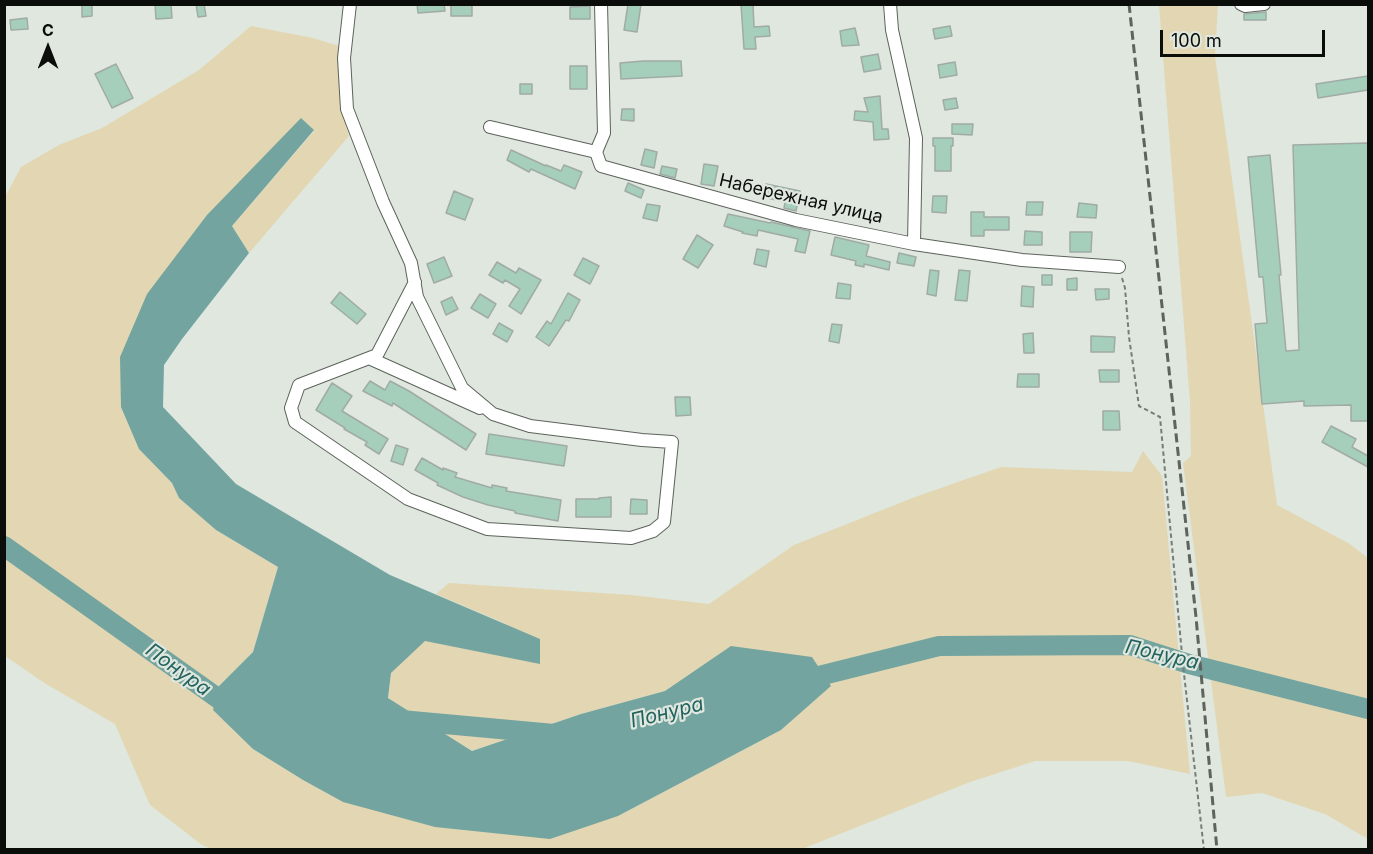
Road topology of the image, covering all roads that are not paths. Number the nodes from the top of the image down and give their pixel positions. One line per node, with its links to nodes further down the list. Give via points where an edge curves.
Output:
1 (350, 4): 10 (street, via 344,58 347,109 411,263)
2 (601, 4): 7 (street, via 604,133)
3 (890, 4): 8 (street, via 916,138)
4 (1241, 4): 5 (street)
5 (1264, 4)
6 (490, 127): 7 (street, Набережная улица)
7 (596, 152): 8 (street, Набережная улица, via 601,166 796,220)
8 (914, 244): 9 (street, Набережная улица, via 1022,260)
9 (1119, 267)
10 (414, 282): 11 (street, via 376,355); 12 (street, via 417,297 462,388)
11 (369, 358): 12 (street); 12 (street, via 299,385 291,408 295,422 408,499 487,529 631,538 653,531 664,522 672,442 530,426)
12 (493, 414)

